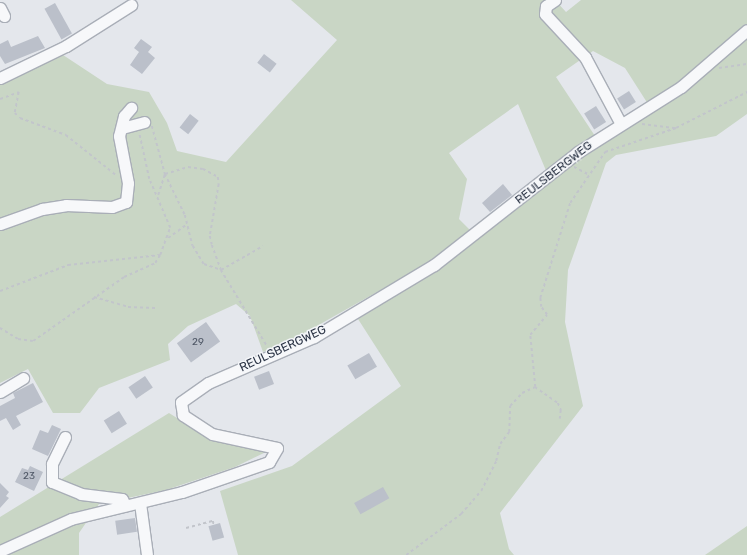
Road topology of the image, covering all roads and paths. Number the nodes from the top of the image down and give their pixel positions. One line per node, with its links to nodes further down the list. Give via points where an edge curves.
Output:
1 (555, 0): 11 (street, via 546,6 545,14 584,56)
2 (131, 5): 6 (street, via 66,46)
3 (747, 30): 5 (street, REULSBERGWEG)
4 (747, 64): 5 (path)
5 (706, 68): 11 (street, REULSBERGWEG)
6 (0, 78)
7 (747, 92): 13 (path)
8 (0, 99): 17 (path, via 19,92 15,113 20,118 66,135)
9 (131, 108): 12 (street, via 124,116)
10 (140, 122): 12 (street); 15 (path, via 155,129); 18 (path, via 149,179)
11 (625, 122): 13 (path); 14 (street, REULSBERGWEG)
12 (122, 128): 17 (street, via 120,147)
13 (676, 128): 16 (path, via 605,152)
14 (565, 163): 16 (path); 29 (street, REULSBERGWEG, via 434,265 314,337)
15 (165, 174): 18 (path); 20 (path); 24 (path, via 188,167 203,169 218,177 210,236)
16 (588, 174): 31 (path, via 570,203 540,298 541,307 547,315 530,335)
17 (128, 183): 19 (street, via 128,197 118,207 66,205 26,213)
18 (158, 197): 21 (path, via 170,228)
19 (0, 224)
20 (187, 224): 21 (path); 24 (path, via 198,258 211,268)
21 (168, 238): 23 (path)
22 (263, 246): 24 (path)
23 (160, 255): 25 (path, via 68,265); 26 (path, via 156,263 124,277)
24 (221, 270): 29 (path)
25 (0, 291)
26 (94, 297): 27 (path, via 128,307); 28 (path, via 33,341 18,339)
27 (155, 308)
28 (0, 328)
29 (272, 355): 35 (street, REULSBERGWEG, via 196,390 184,398 180,407 183,415 196,426 222,437 277,448 269,462)
30 (23, 378): 32 (street)
31 (535, 387): 33 (path, via 558,403 561,410); 41 (path, via 522,393 510,406 509,432 500,444 496,461 481,491 461,514)
32 (0, 392)
33 (560, 419)
34 (65, 437): 36 (street, via 52,464 52,482 81,494 122,499)
35 (140, 503): 36 (street, REULSBERGWEG); 40 (street)
36 (125, 505): 39 (street, REULSBERGWEG, via 71,519)
37 (214, 525): 38 (path, via 213,521)
38 (186, 528)
39 (0, 551)
40 (147, 555)
41 (406, 555)

